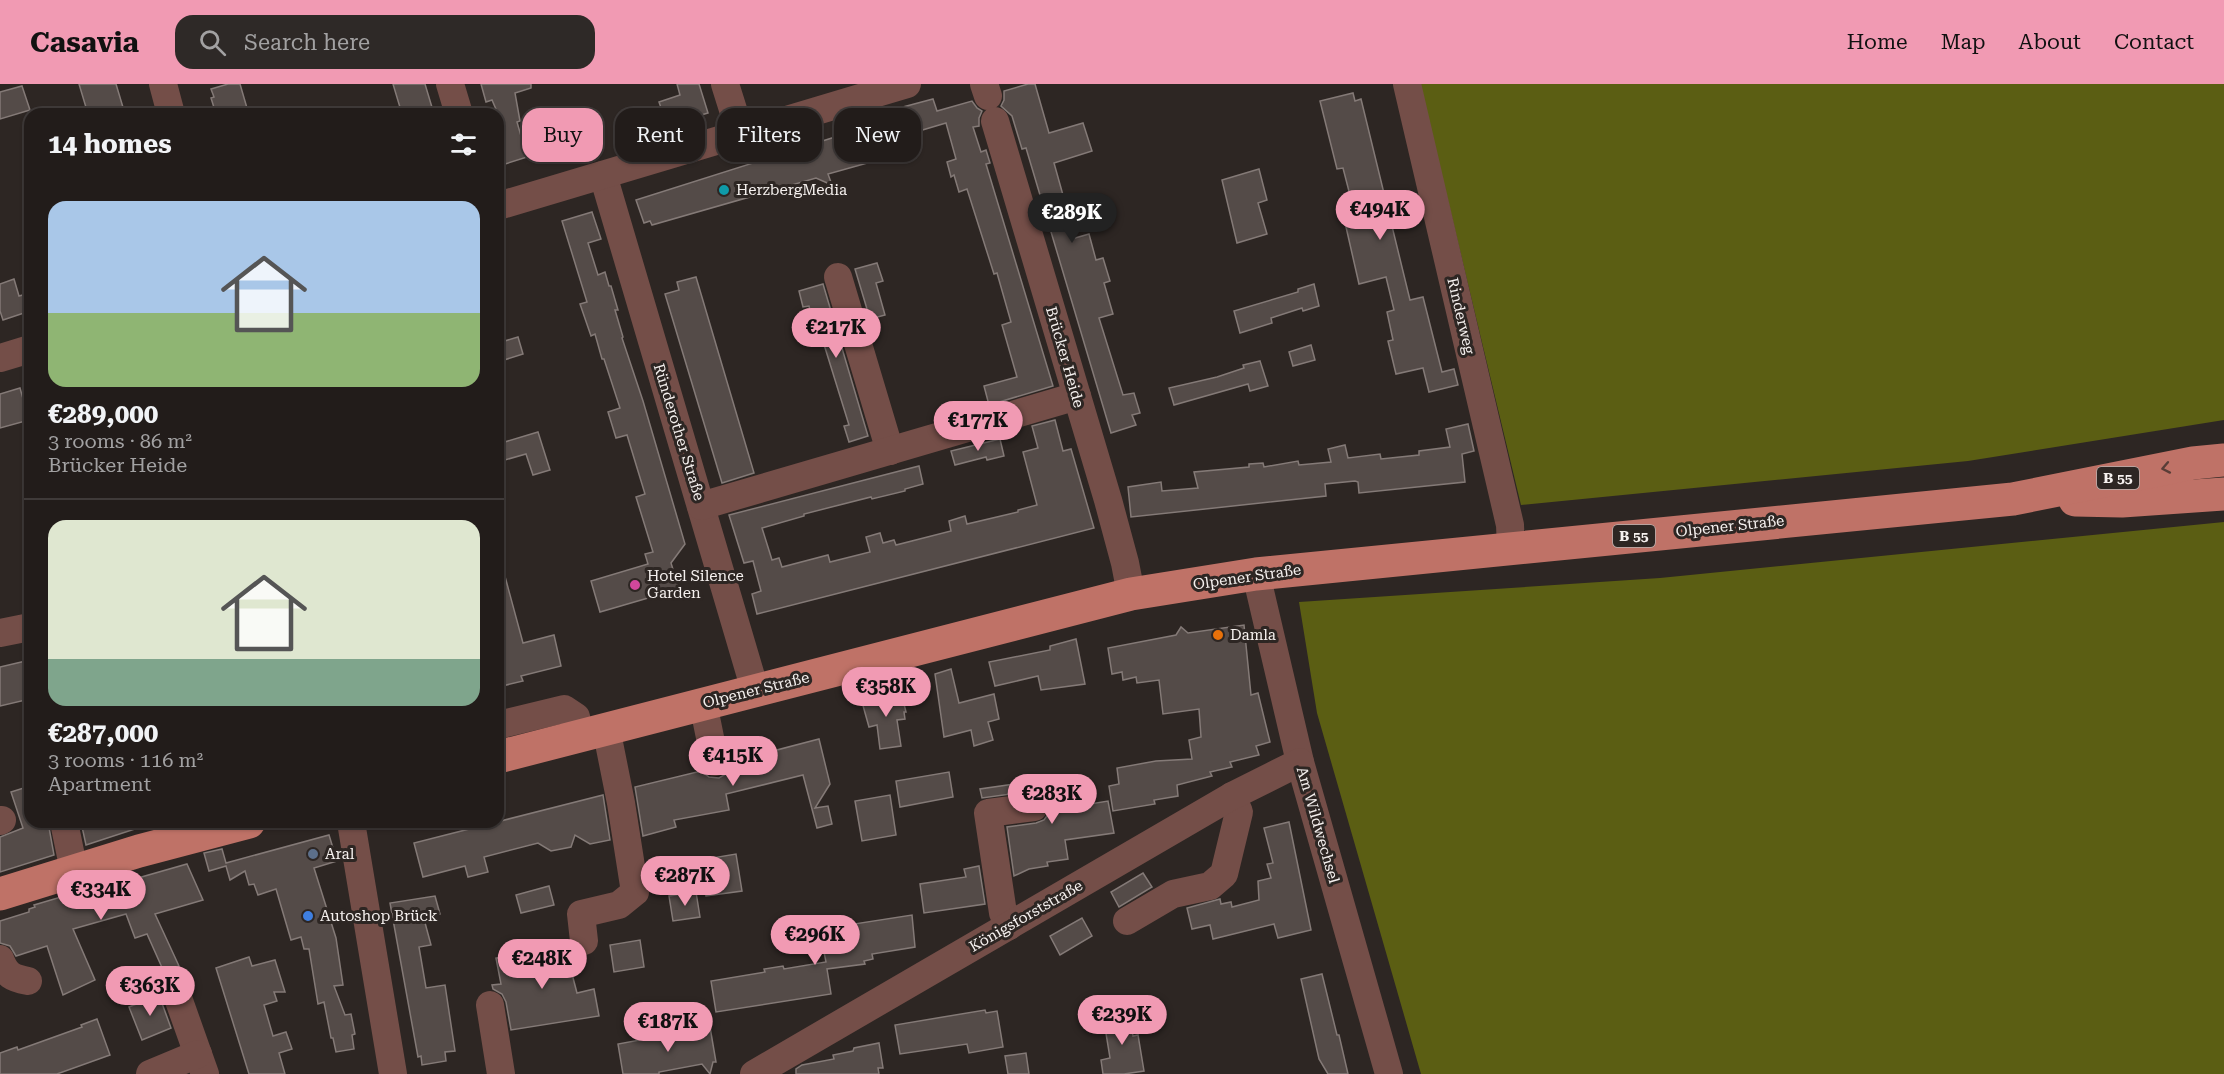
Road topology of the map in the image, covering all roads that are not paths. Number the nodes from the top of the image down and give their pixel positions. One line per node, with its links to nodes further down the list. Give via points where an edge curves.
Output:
1 (163, 84): 7 (street)
2 (450, 84): 8 (street)
3 (725, 84): 9 (street)
4 (907, 84): 10 (street)
5 (1407, 84): 23 (street, Rinderweg, via 1510,525)
6 (989, 100): 17 (street, Brücker Heide)
7 (169, 108)
8 (457, 108)
9 (733, 108)
10 (822, 110)
11 (717, 142): 12 (street)
12 (603, 175): 13 (street); 22 (street, Ründerother Straße)
13 (504, 204)
14 (838, 277): 18 (street)
15 (24, 351): 16 (street)
16 (0, 358)
17 (1077, 396): 18 (street); 25 (street, Brücker Heide)
18 (890, 451): 22 (street)
19 (2224, 460): 21 (main road, Olpener Straße / B 55, one-way to 21)
20 (2224, 494): 21 (main road, Olpener Straße / B 55, via 2122,501)
21 (2013, 499): 23 (main road, Olpener Straße / B 55)
22 (701, 506): 28 (street, Ründerother Straße)
23 (1511, 548): 24 (main road, Olpener Straße / B 55)
24 (1256, 574): 25 (main road, Olpener Straße / B 55); 34 (street, Am Wildwechsel)
25 (1131, 594): 28 (main road, Olpener Straße / B 55)
26 (24, 628): 27 (street)
27 (0, 633)
28 (755, 690): 29 (main road, Olpener Straße / B 55)
29 (703, 703): 31 (main road, Olpener Straße / B 55); 33 (street)
30 (504, 724): 31 (street, via 564,709)
31 (593, 732): 32 (main road, Olpener Straße / B 55); 44 (street, via 621,803 635,892 619,905 581,914)
32 (504, 755)
33 (716, 762)
34 (1300, 762): 35 (street, Königsforststraße); 54 (street, Am Wildwechsel)
35 (1232, 796): 42 (street, via 1239,812 1224,874 1210,886 1173,894); 43 (street, Königsforststraße)
36 (1034, 807): 43 (street, via 988,813 1003,914)
37 (65, 828): 40 (street)
38 (226, 828): 40 (main road)
39 (352, 828): 51 (street)
40 (74, 871): 41 (main road)
41 (0, 894)
42 (1126, 921)
43 (1009, 926): 53 (street, Königsforststraße)
44 (584, 941)
45 (0, 959): 46 (street, via 4,972)
46 (28, 981)
47 (177, 995): 49 (street)
48 (490, 1005): 52 (street)
49 (201, 1064): 50 (street)
50 (150, 1074)
51 (393, 1074)
52 (501, 1074)
53 (754, 1074)
54 (1389, 1074)

